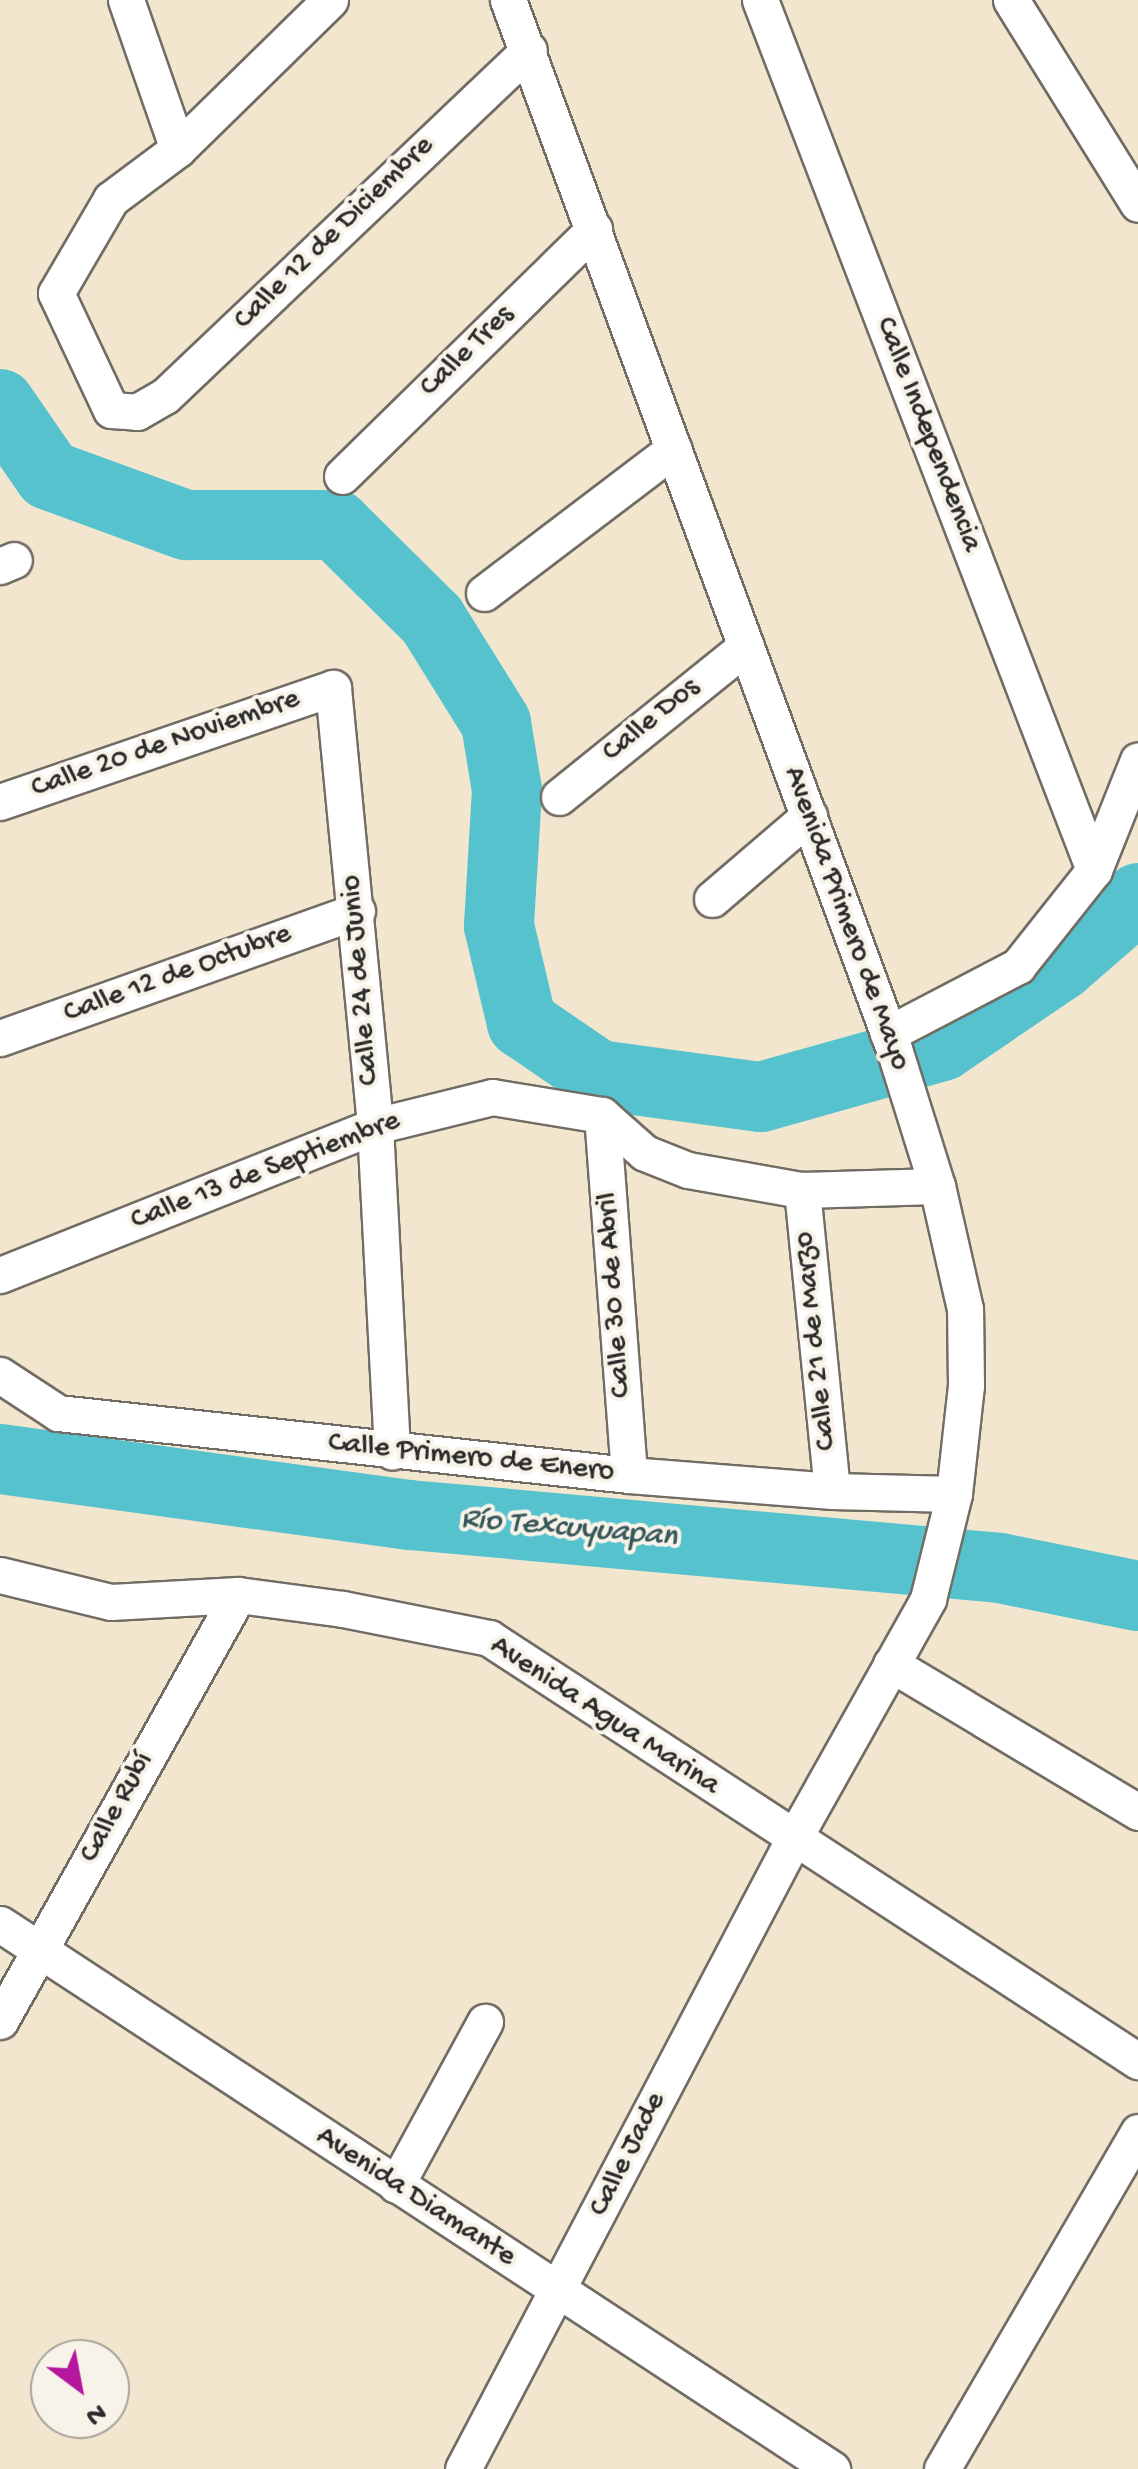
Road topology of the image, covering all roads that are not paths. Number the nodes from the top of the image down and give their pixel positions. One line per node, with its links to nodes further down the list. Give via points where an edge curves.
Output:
1 (126, 0): 7 (street)
2 (330, 0): 7 (street)
3 (508, 0): 6 (street, Avenida Primero de Mayo)
4 (760, 0): 19 (street, Calle Independencia)
5 (1011, 0): 8 (street)
6 (528, 50): 7 (street, Calle 12 de Diciembre, via 165,396 136,412 111,410 56,293 111,199); 9 (street, Avenida Primero de Mayo)
7 (178, 149)
8 (1138, 204)
9 (594, 229): 10 (street, Avenida Primero de Mayo); 11 (street, Calle Tres)
10 (674, 449): 12 (street); 13 (street, Avenida Primero de Mayo)
11 (342, 476)
12 (484, 593)
13 (746, 646): 16 (street, Calle Dos); 18 (street, Avenida Primero de Mayo)
14 (333, 688): 17 (street, Calle 20 de Noviembre); 21 (street, Calle 24 de Junio)
15 (1138, 760): 19 (street)
16 (558, 796)
17 (0, 802)
18 (809, 816): 20 (street); 23 (street, Avenida Primero de Mayo)
19 (1094, 870): 23 (street, via 1018,966)
20 (712, 898)
21 (357, 912): 22 (street, Calle 12 de Octubre); 25 (street, Calle 24 de Junio)
22 (0, 1038)
23 (891, 1042): 26 (street, Avenida Primero de Mayo)
24 (602, 1115): 25 (street, Calle 13 de Septiembre, via 492,1097); 27 (street, via 645,1154 688,1170); 31 (street, Calle 30 de Abril)
25 (375, 1126): 28 (street, Calle 13 de Septiembre); 30 (street, Calle 24 de Junio)
26 (937, 1186): 27 (street); 33 (street, Avenida Primero de Mayo, via 964,1309 966,1386)
27 (802, 1190): 32 (street, Calle 21 de Marzo)
28 (0, 1274)
29 (0, 1375): 30 (street, Calle Primero de Enero, via 58,1413)
30 (392, 1452): 31 (street, Calle Primero de Enero)
31 (630, 1475): 32 (street, Calle Primero de Enero)
32 (832, 1491): 33 (street, Calle Primero de Enero)
33 (951, 1510): 36 (street, Avenida Primero de Mayo, via 928,1599)
34 (0, 1576): 35 (street, Avenida Agua Marina, via 110,1602)
35 (238, 1595): 38 (street, Avenida Agua Marina, via 489,1638); 40 (street, Calle Rubí)
36 (892, 1664): 37 (street); 38 (street, Avenida Primero de Mayo)
37 (1138, 1812)
38 (793, 1840): 43 (street, Avenida Agua Marina); 46 (street, Calle Jade)
39 (0, 1924): 40 (street, Avenida Diamante)
40 (39, 1949): 41 (street, Calle Rubí); 45 (street, Avenida Diamante)
41 (0, 2021)
42 (485, 2022): 45 (street)
43 (1138, 2061)
44 (1138, 2132): 49 (street)
45 (396, 2185): 46 (street, Avenida Diamante)
46 (558, 2292): 47 (street, Calle Jade); 48 (street, Avenida Diamante)
47 (463, 2469)
48 (832, 2469)
49 (942, 2469)

